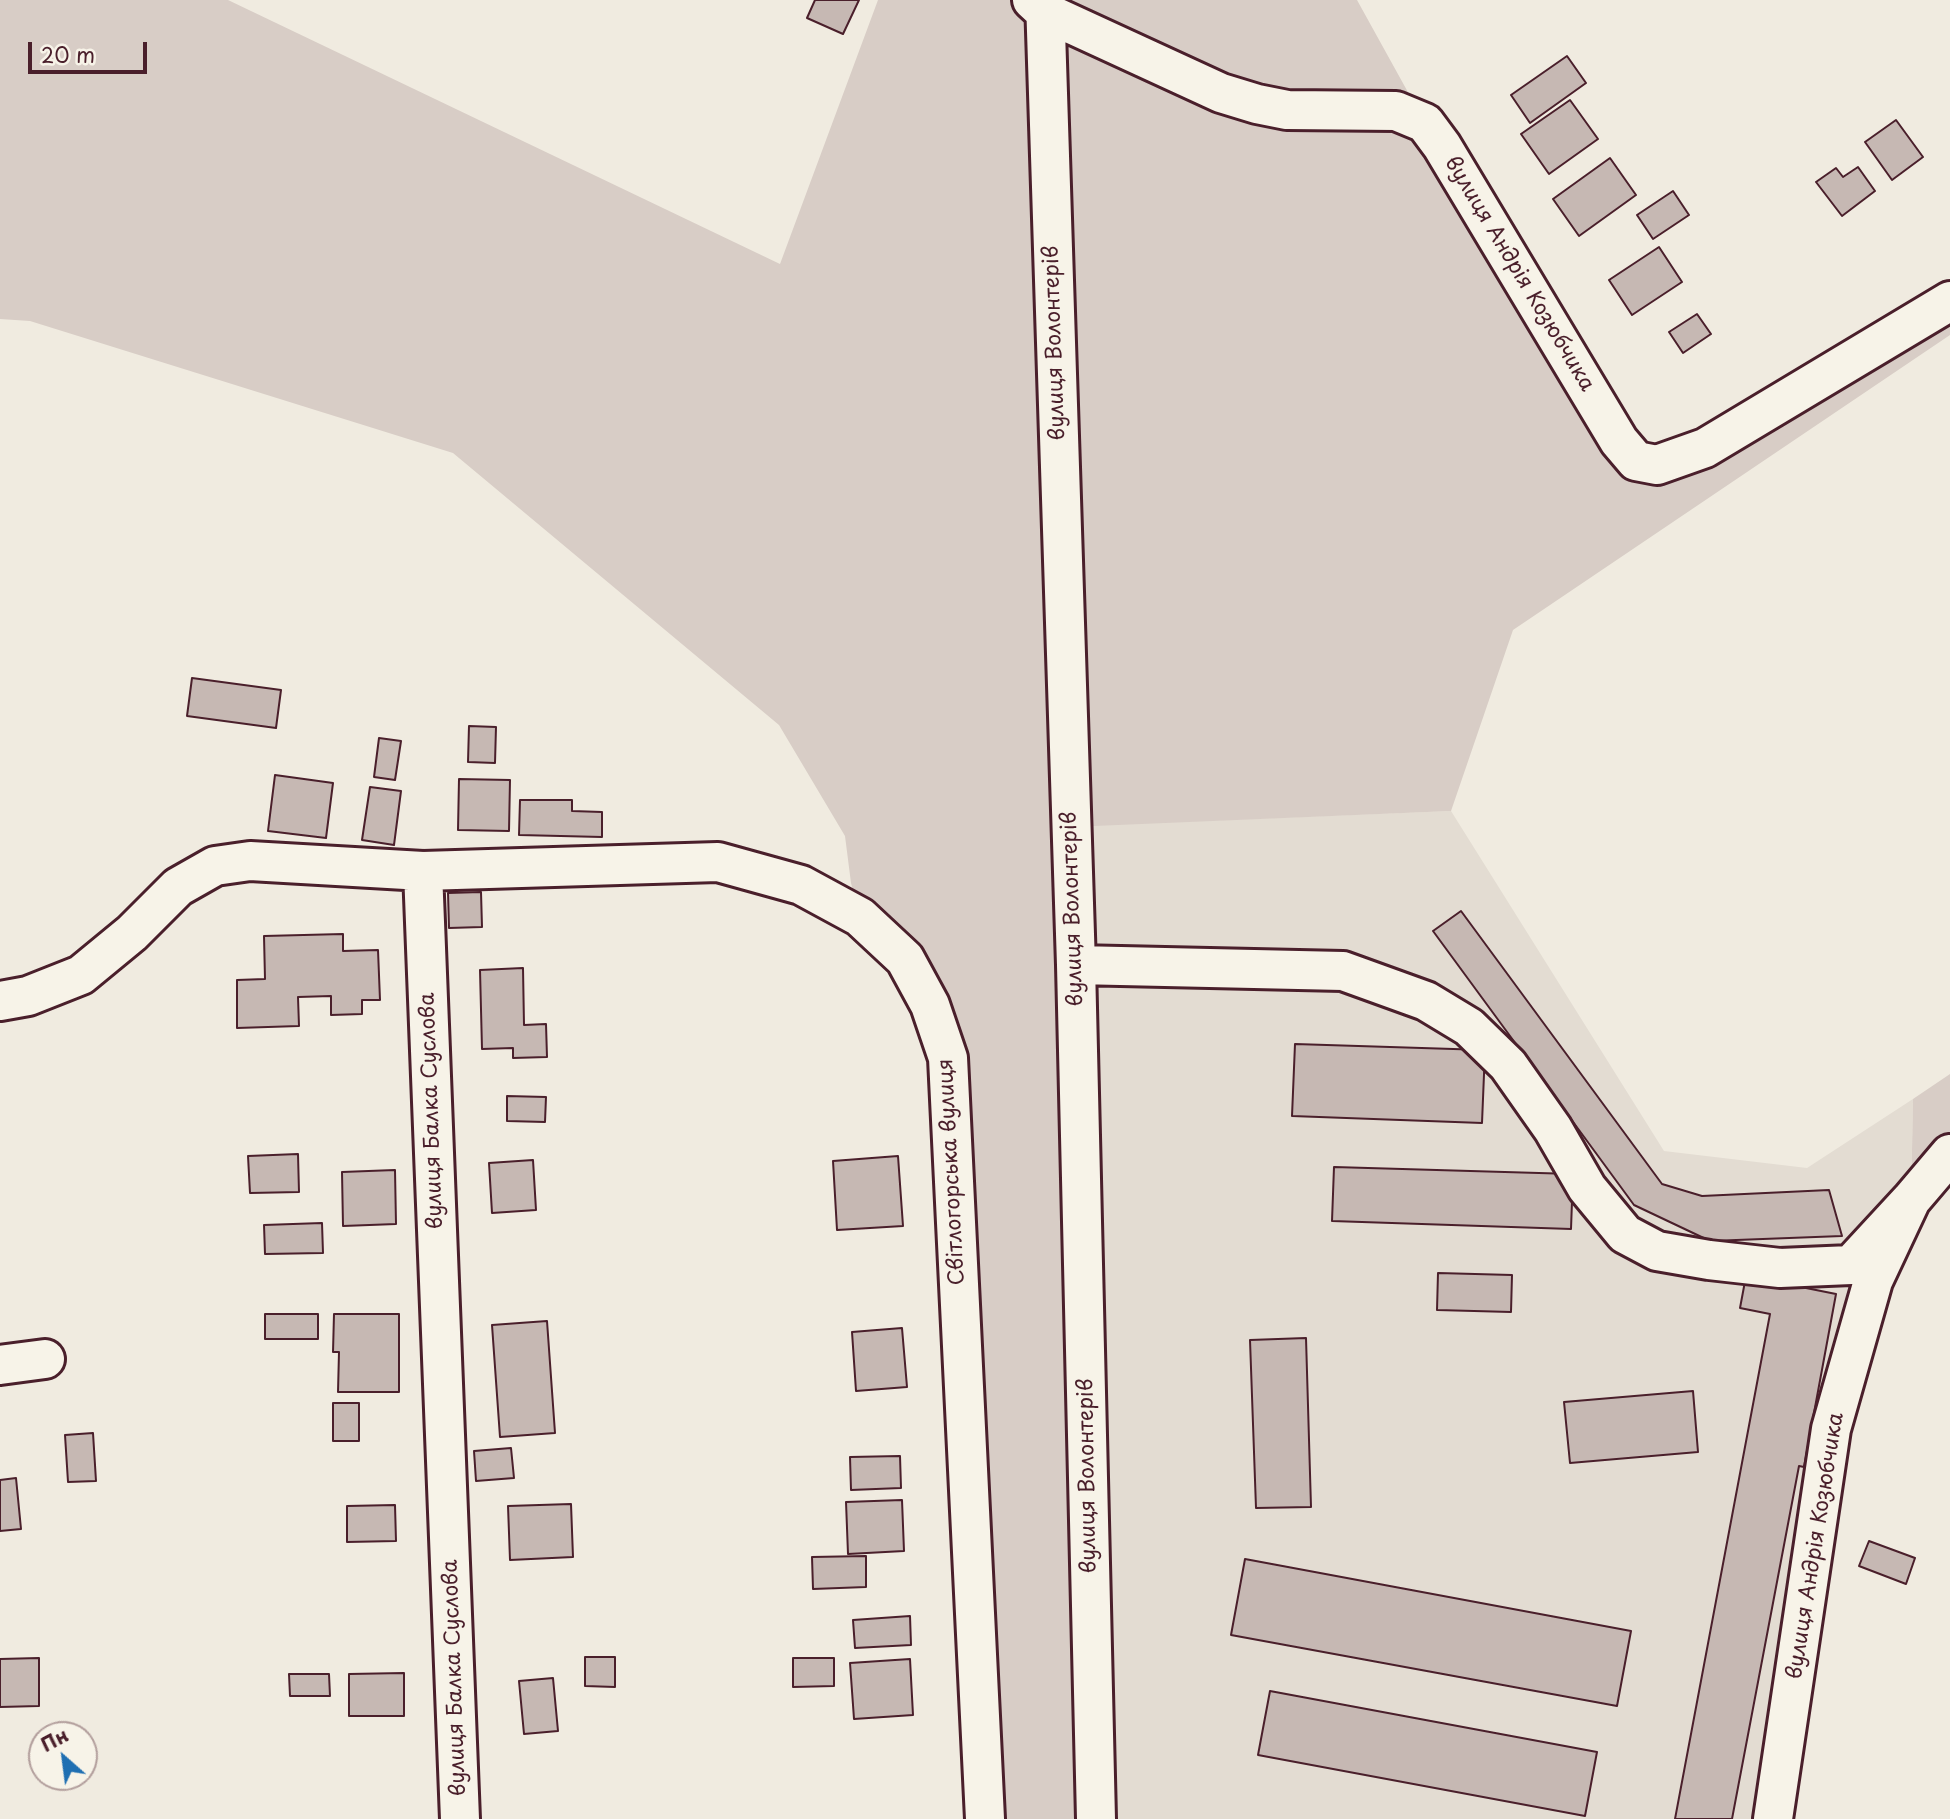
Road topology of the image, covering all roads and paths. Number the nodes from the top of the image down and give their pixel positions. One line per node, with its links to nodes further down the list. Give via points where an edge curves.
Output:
1 (1040, 4): 2 (street, вулиця Андрія Козюбчика, via 1222,93 1257,104 1287,110 1396,111 1425,123 1619,441 1636,461 1657,465 1705,448); 4 (street, вулиця Волонтерів)
2 (1950, 301)
3 (422, 871): 5 (street, via 250,861 215,866 178,887 81,975 28,996); 10 (street, вулиця Балка Суслова); 11 (street, Світлогорська вулиця, via 718,862 800,885 860,917 905,959 930,1005 948,1058)
4 (1076, 965): 7 (street, вулиця Андрія Козюбчика, via 1343,971 1426,1001 1469,1027 1508,1065 1587,1188 1625,1234 1657,1251 1780,1268 1851,1265); 12 (street, вулиця Волонтерів)
5 (0, 1000)
6 (1950, 1154): 7 (street, вулиця Андрія Козюбчика)
7 (1911, 1200): 13 (street, вулиця Андрія Козюбчика, via 1873,1281 1830,1429)
8 (45, 1359): 9 (street)
9 (0, 1365)
10 (460, 1819)
11 (985, 1819)
12 (1096, 1819)
13 (1773, 1819)

